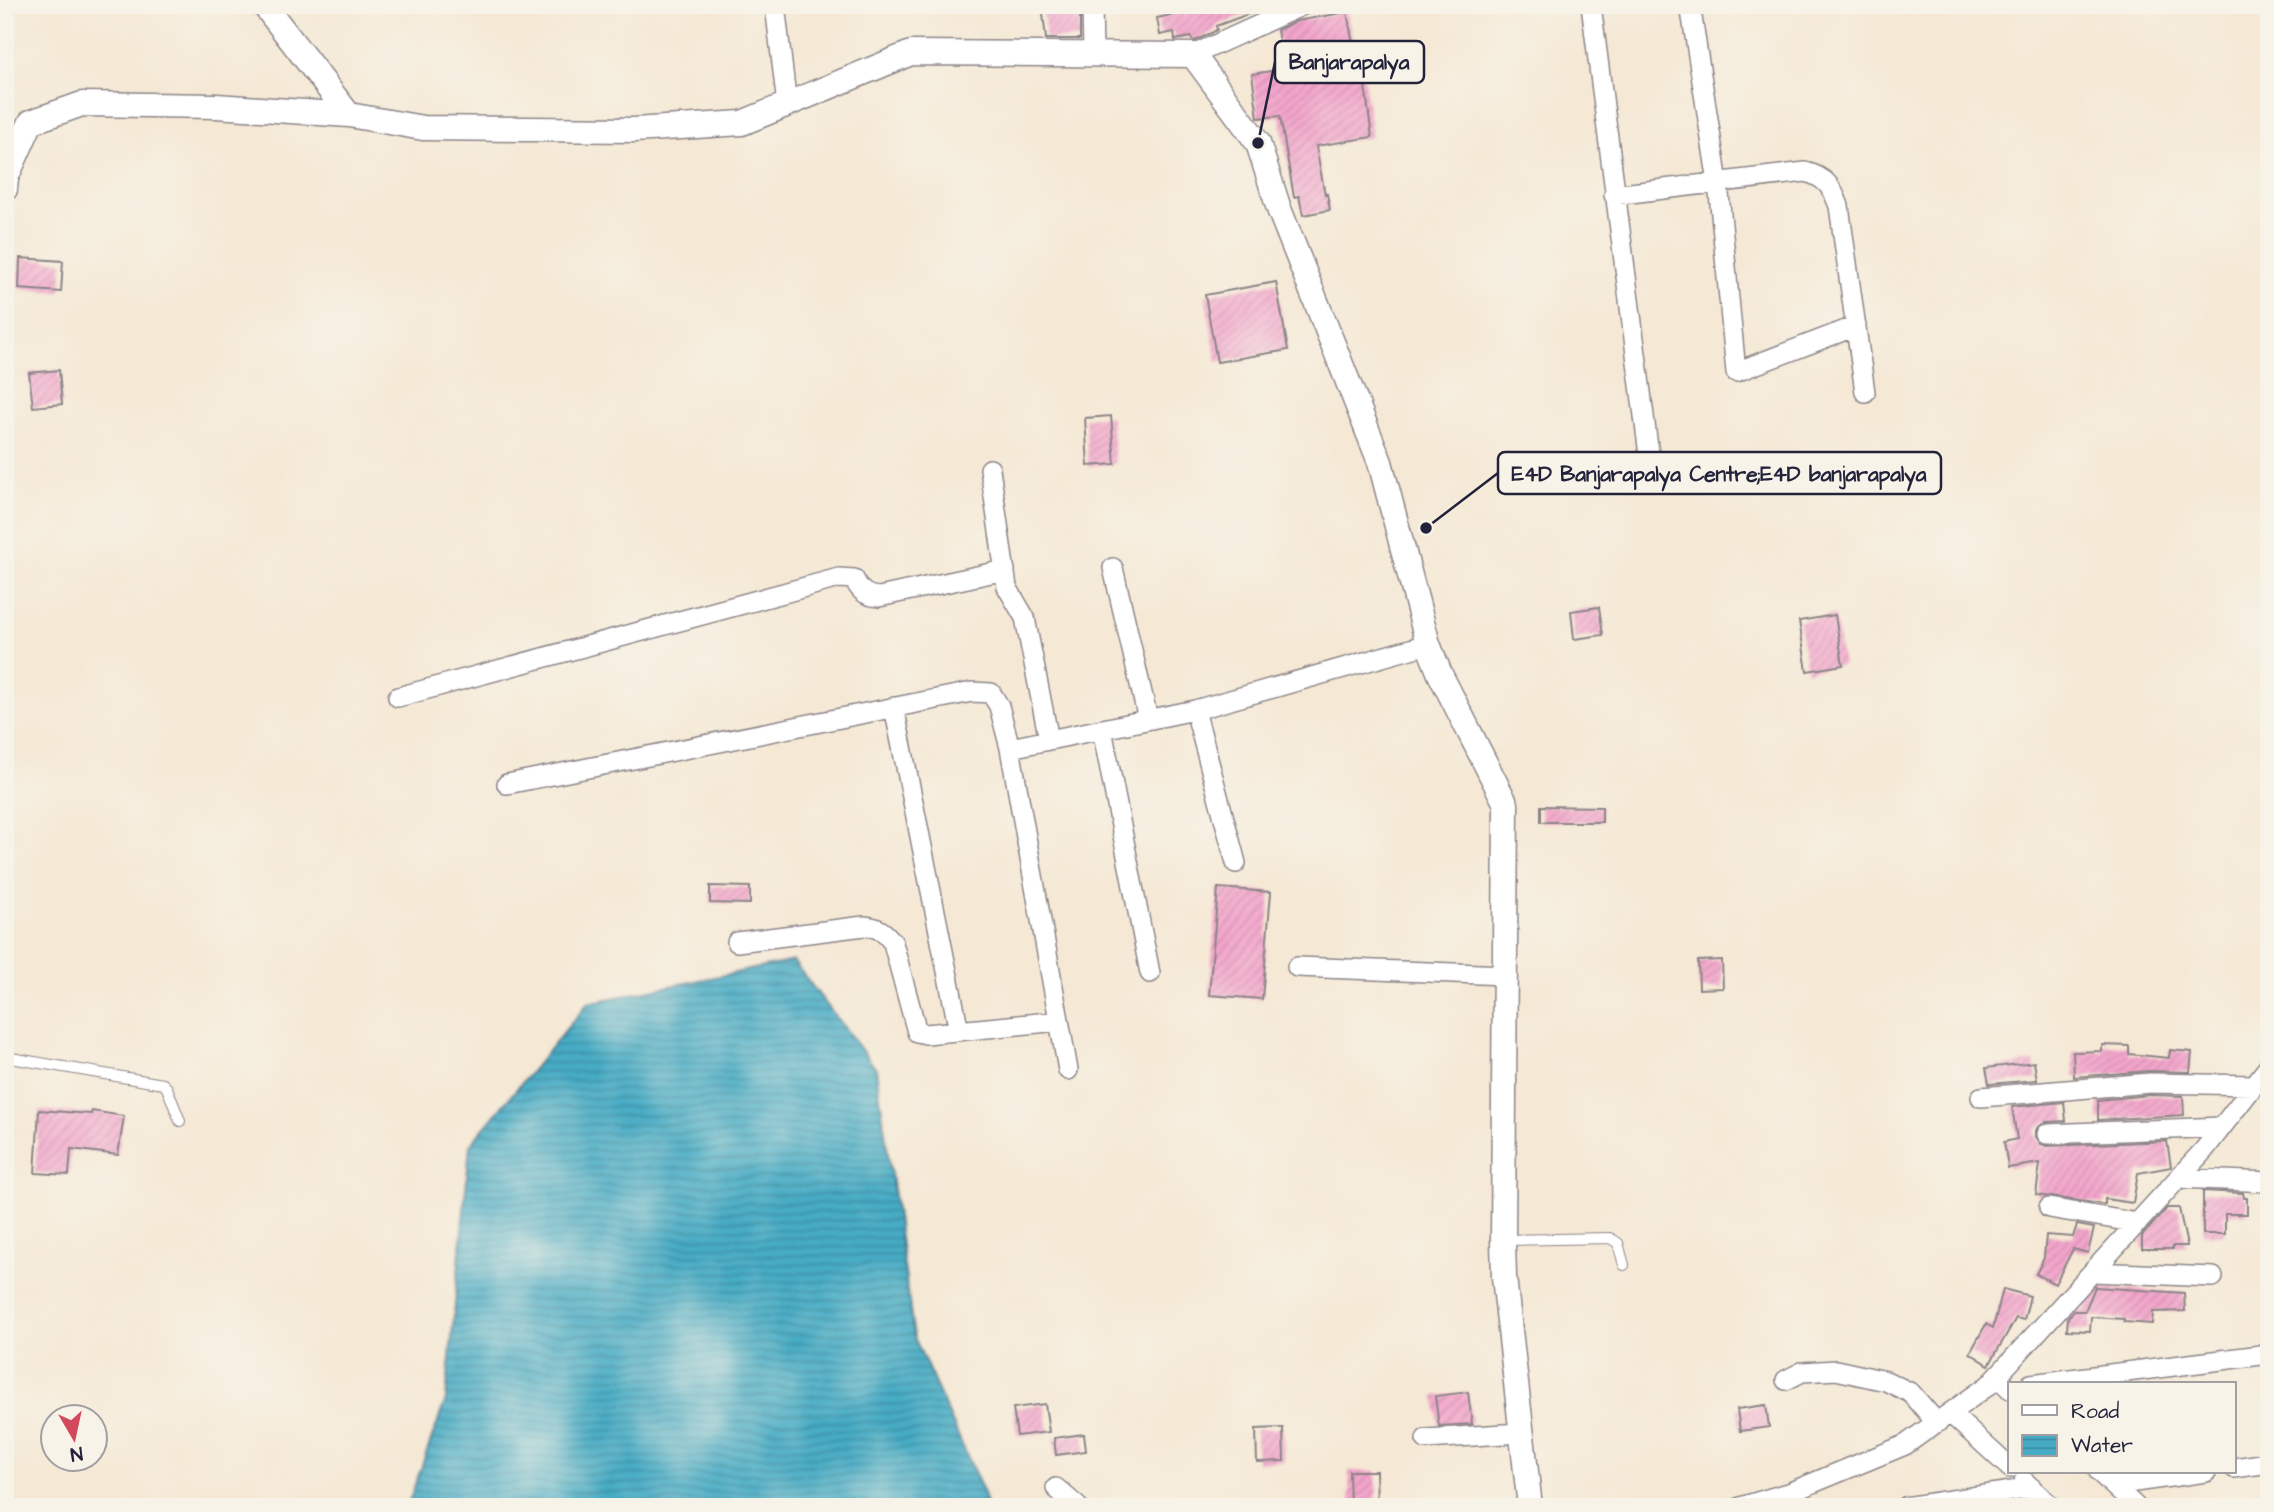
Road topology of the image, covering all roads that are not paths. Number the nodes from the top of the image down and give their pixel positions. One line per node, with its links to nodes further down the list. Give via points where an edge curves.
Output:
1 (264, 5): 10 (street)
2 (775, 5): 9 (street)
3 (1092, 5): 7 (street)
4 (1591, 5): 13 (street)
5 (1296, 7): 8 (street)
6 (1691, 11): 11 (street)
7 (1093, 55): 8 (street); 9 (street, via 911,53)
8 (1193, 55): 20 (street, via 1258,143 1279,209 1380,462)
9 (787, 105): 10 (street, via 742,123 634,130 423,128)
10 (349, 116): 12 (street, via 216,106 82,104 31,122)
11 (1718, 183): 13 (street); 14 (street, via 1805,172 1821,176 1839,206); 14 (street, via 1736,372)
12 (5, 189)
13 (1614, 195): 17 (street)
14 (1856, 326): 15 (street)
15 (1865, 393)
16 (990, 469): 19 (street)
17 (1652, 478)
18 (1113, 568): 24 (street)
19 (1005, 570): 21 (street, via 879,597 860,591 854,579 839,578); 26 (street, via 1009,593 1025,618)
20 (1428, 644): 23 (street); 33 (street, via 1506,804)
21 (398, 697)
22 (894, 707): 27 (street, via 972,692 991,693); 28 (street); 35 (street)
23 (1195, 710): 24 (street); 29 (street)
24 (1147, 719): 25 (street)
25 (1102, 729): 26 (street); 32 (street)
26 (1049, 740): 27 (street)
27 (1010, 748): 34 (street)
28 (507, 784)
29 (1236, 863)
30 (737, 942): 35 (street, via 876,927 893,943 913,1027 921,1034)
31 (1297, 967): 33 (street)
32 (1150, 973)
33 (1506, 975): 48 (street)
34 (1059, 1021): 35 (street); 38 (street)
35 (959, 1031)
36 (5, 1057): 41 (lane, via 163,1084)
37 (2269, 1066): 39 (street)
38 (1068, 1070)
39 (2255, 1085): 40 (street, via 2150,1083); 42 (street)
40 (1981, 1097)
41 (180, 1121)
42 (2222, 1127): 43 (street); 44 (street)
43 (2047, 1134)
44 (2179, 1178): 45 (street); 47 (street)
45 (2269, 1182)
46 (2049, 1208): 47 (street)
47 (2138, 1223): 50 (street)
48 (1503, 1240): 49 (lane, via 1610,1238 1618,1243); 57 (street)
49 (1624, 1265)
50 (2093, 1272): 51 (street); 55 (street)
51 (2213, 1277)
52 (2269, 1354): 54 (street)
53 (1786, 1380): 56 (street, via 1802,1372 1836,1370 1885,1381 1911,1393)
54 (2048, 1382)
55 (2003, 1383): 56 (street, via 1989,1385)
56 (1943, 1418): 60 (street); 67 (street, via 1905,1446)
57 (1520, 1433): 58 (street); 69 (street)
58 (1426, 1439)
59 (2269, 1463): 61 (street)
60 (2008, 1467)
61 (2236, 1468)
62 (2016, 1474): 66 (street)
63 (2173, 1474): 64 (street)
64 (2106, 1478): 73 (street)
65 (1056, 1488): 68 (street)
66 (2032, 1489): 71 (street); 72 (street)
67 (1769, 1503): 70 (street)
68 (1078, 1507)
69 (1530, 1507)
70 (1740, 1507)
71 (1905, 1507)
72 (2052, 1507)
73 (2136, 1507)

